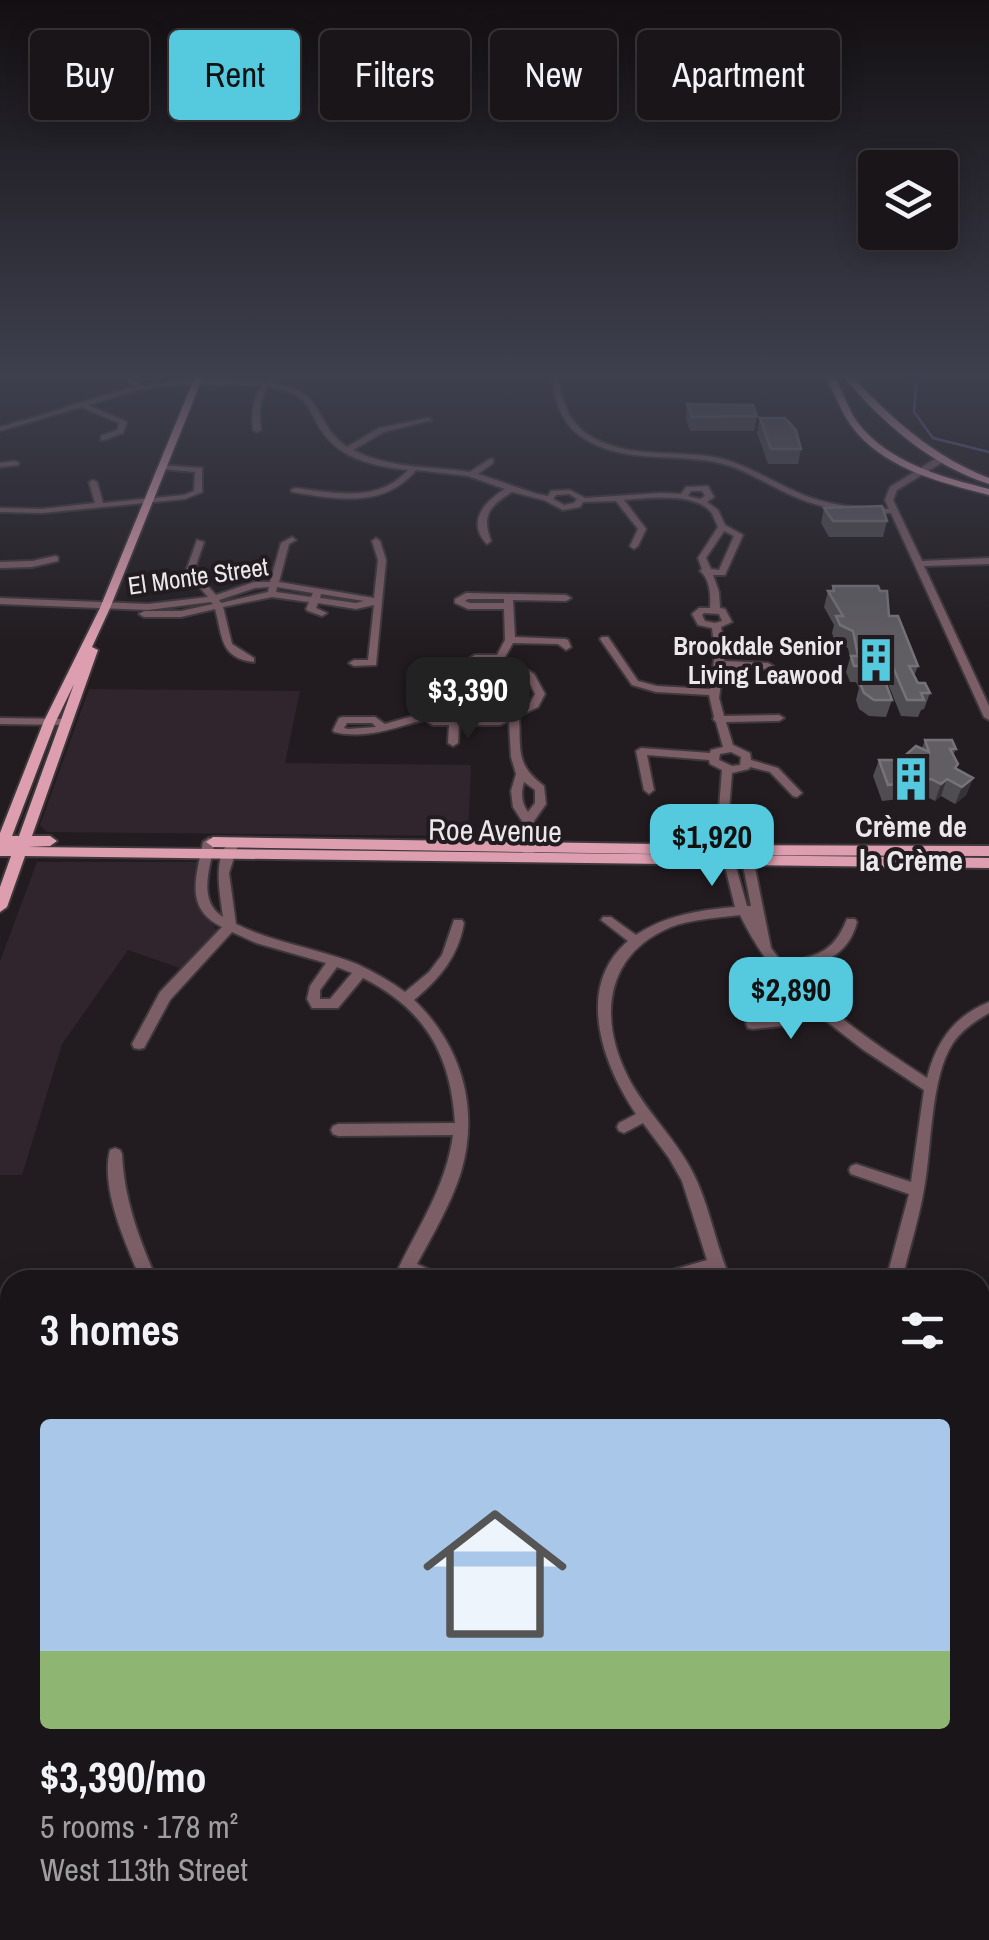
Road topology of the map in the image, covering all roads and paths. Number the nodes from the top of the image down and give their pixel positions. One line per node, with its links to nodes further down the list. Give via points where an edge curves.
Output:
1 (386, 465): 8 (street)
2 (484, 465): 10 (street)
3 (735, 465): 22 (street, via 812,502)
4 (908, 465): 9 (main road)
5 (932, 465): 9 (street)
6 (951, 465): 11 (main road)
7 (163, 467): 16 (main road); 16 (street, via 198,470 198,492)
8 (412, 470): 10 (street); 13 (street, via 395,487 368,495)
9 (920, 471): 15 (main road); 22 (street, via 893,488)
10 (471, 474): 14 (street)
11 (989, 481)
12 (93, 482): 20 (street)
13 (295, 490)
14 (508, 490): 17 (street); 26 (street, via 482,512)
15 (989, 492)
16 (150, 498): 20 (street); 40 (main road)
17 (548, 498): 18 (street, via 564,491); 18 (street, via 563,508)
18 (581, 500): 19 (street)
19 (620, 500): 23 (street, via 656,494 692,499 718,514); 28 (street, via 642,528)
20 (99, 503): 21 (street)
21 (0, 510)
22 (893, 511): 31 (street)
23 (722, 527): 33 (street, via 702,555); 33 (street, via 739,534 735,550 722,573)
24 (292, 540): 34 (street, via 285,542)
25 (376, 541): 37 (street, via 382,560)
26 (487, 541)
27 (200, 542): 39 (street, via 190,571)
28 (634, 546)
29 (55, 559): 32 (street)
30 (989, 562): 31 (street)
31 (918, 564): 55 (street)
32 (0, 565)
33 (704, 571): 41 (street)
34 (273, 589): 35 (street, El Monte Street); 39 (street, El Monte Street)
35 (316, 593): 37 (street, El Monte Street, via 356,606); 42 (street, via 311,609)
36 (566, 598): 45 (street, via 508,602)
37 (377, 600): 50 (street, via 373,663)
38 (0, 601): 40 (street, El Monte Street)
39 (215, 603): 40 (street, El Monte Street, via 167,615); 49 (street, via 223,640)
40 (111, 608): 60 (main road, via 94,631)
41 (715, 609): 43 (street, via 728,619); 43 (street, via 696,618)
42 (322, 613)
43 (716, 626): 51 (street)
44 (604, 639): 53 (street, via 634,683)
45 (510, 640): 46 (street); 48 (street)
46 (566, 647)
47 (475, 658): 48 (street)
48 (500, 658): 54 (street, via 539,687 534,705)
49 (250, 660)
50 (354, 664)
51 (718, 664): 52 (street); 53 (street)
52 (768, 666)
53 (714, 692): 58 (street)
54 (514, 715): 56 (street, via 500,722); 67 (street)
55 (989, 717)
56 (455, 718): 61 (street); 62 (street)
57 (779, 718): 58 (street)
58 (718, 719): 63 (street)
59 (0, 722): 60 (street)
60 (58, 722): 72 (main road); 73 (main road)
61 (381, 726)
62 (453, 743)
63 (728, 747): 64 (street); 65 (street, via 743,752)
64 (712, 757): 66 (street); 68 (street, via 641,751)
65 (748, 763): 66 (street); 69 (street, via 774,770)
66 (727, 770): 70 (street)
67 (520, 774): 71 (street, via 518,807); 71 (street, via 540,789 540,804)
68 (649, 790)
69 (798, 793)
70 (725, 814): 78 (street); 79 (street, via 742,833)
71 (528, 820): 77 (street)
72 (1, 845): 73 (main road, Roe Avenue)
73 (22, 846): 74 (main road, Roe Avenue); 81 (main road)
74 (208, 847): 75 (main road, Roe Avenue); 87 (street, via 204,906)
75 (232, 848): 77 (main road, Roe Avenue); 87 (street, via 223,874)
76 (989, 852): 79 (main road, Roe Avenue)
77 (529, 853): 78 (main road, Roe Avenue)
78 (727, 855): 79 (main road, Roe Avenue); 83 (street)
79 (748, 855): 80 (main road, Roe Avenue); 82 (street)
80 (989, 863)
81 (0, 907)
82 (758, 909): 83 (street); 89 (street)
83 (742, 911): 88 (street, via 670,922); 89 (street)
84 (608, 920): 88 (street)
85 (851, 922): 91 (street, via 839,947)
86 (458, 923): 93 (street, via 443,966)
87 (230, 926): 90 (street); 97 (street, via 165,996)
88 (635, 940): 99 (street, via 606,983 603,1022 622,1080)
89 (766, 950): 91 (street)
90 (334, 962): 92 (street); 92 (street, via 314,989 318,1004 332,1004)
91 (780, 970): 94 (street)
92 (362, 972): 93 (street)
93 (406, 999): 101 (street, via 444,1041 462,1098)
94 (816, 1007): 96 (street, via 790,1020); 98 (street)
95 (989, 1007): 98 (street, via 947,1037)
96 (753, 1024)
97 (138, 1044)
98 (931, 1088): 105 (street)
99 (646, 1115): 100 (street); 108 (street, via 693,1186)
100 (624, 1127)
101 (461, 1129): 102 (street); 107 (street, via 453,1173)
102 (338, 1130)
103 (115, 1154): 106 (street, via 126,1222)
104 (856, 1170): 105 (street)
105 (917, 1190): 109 (street)
106 (145, 1270)
107 (406, 1270)
108 (718, 1270)
109 (897, 1270)

